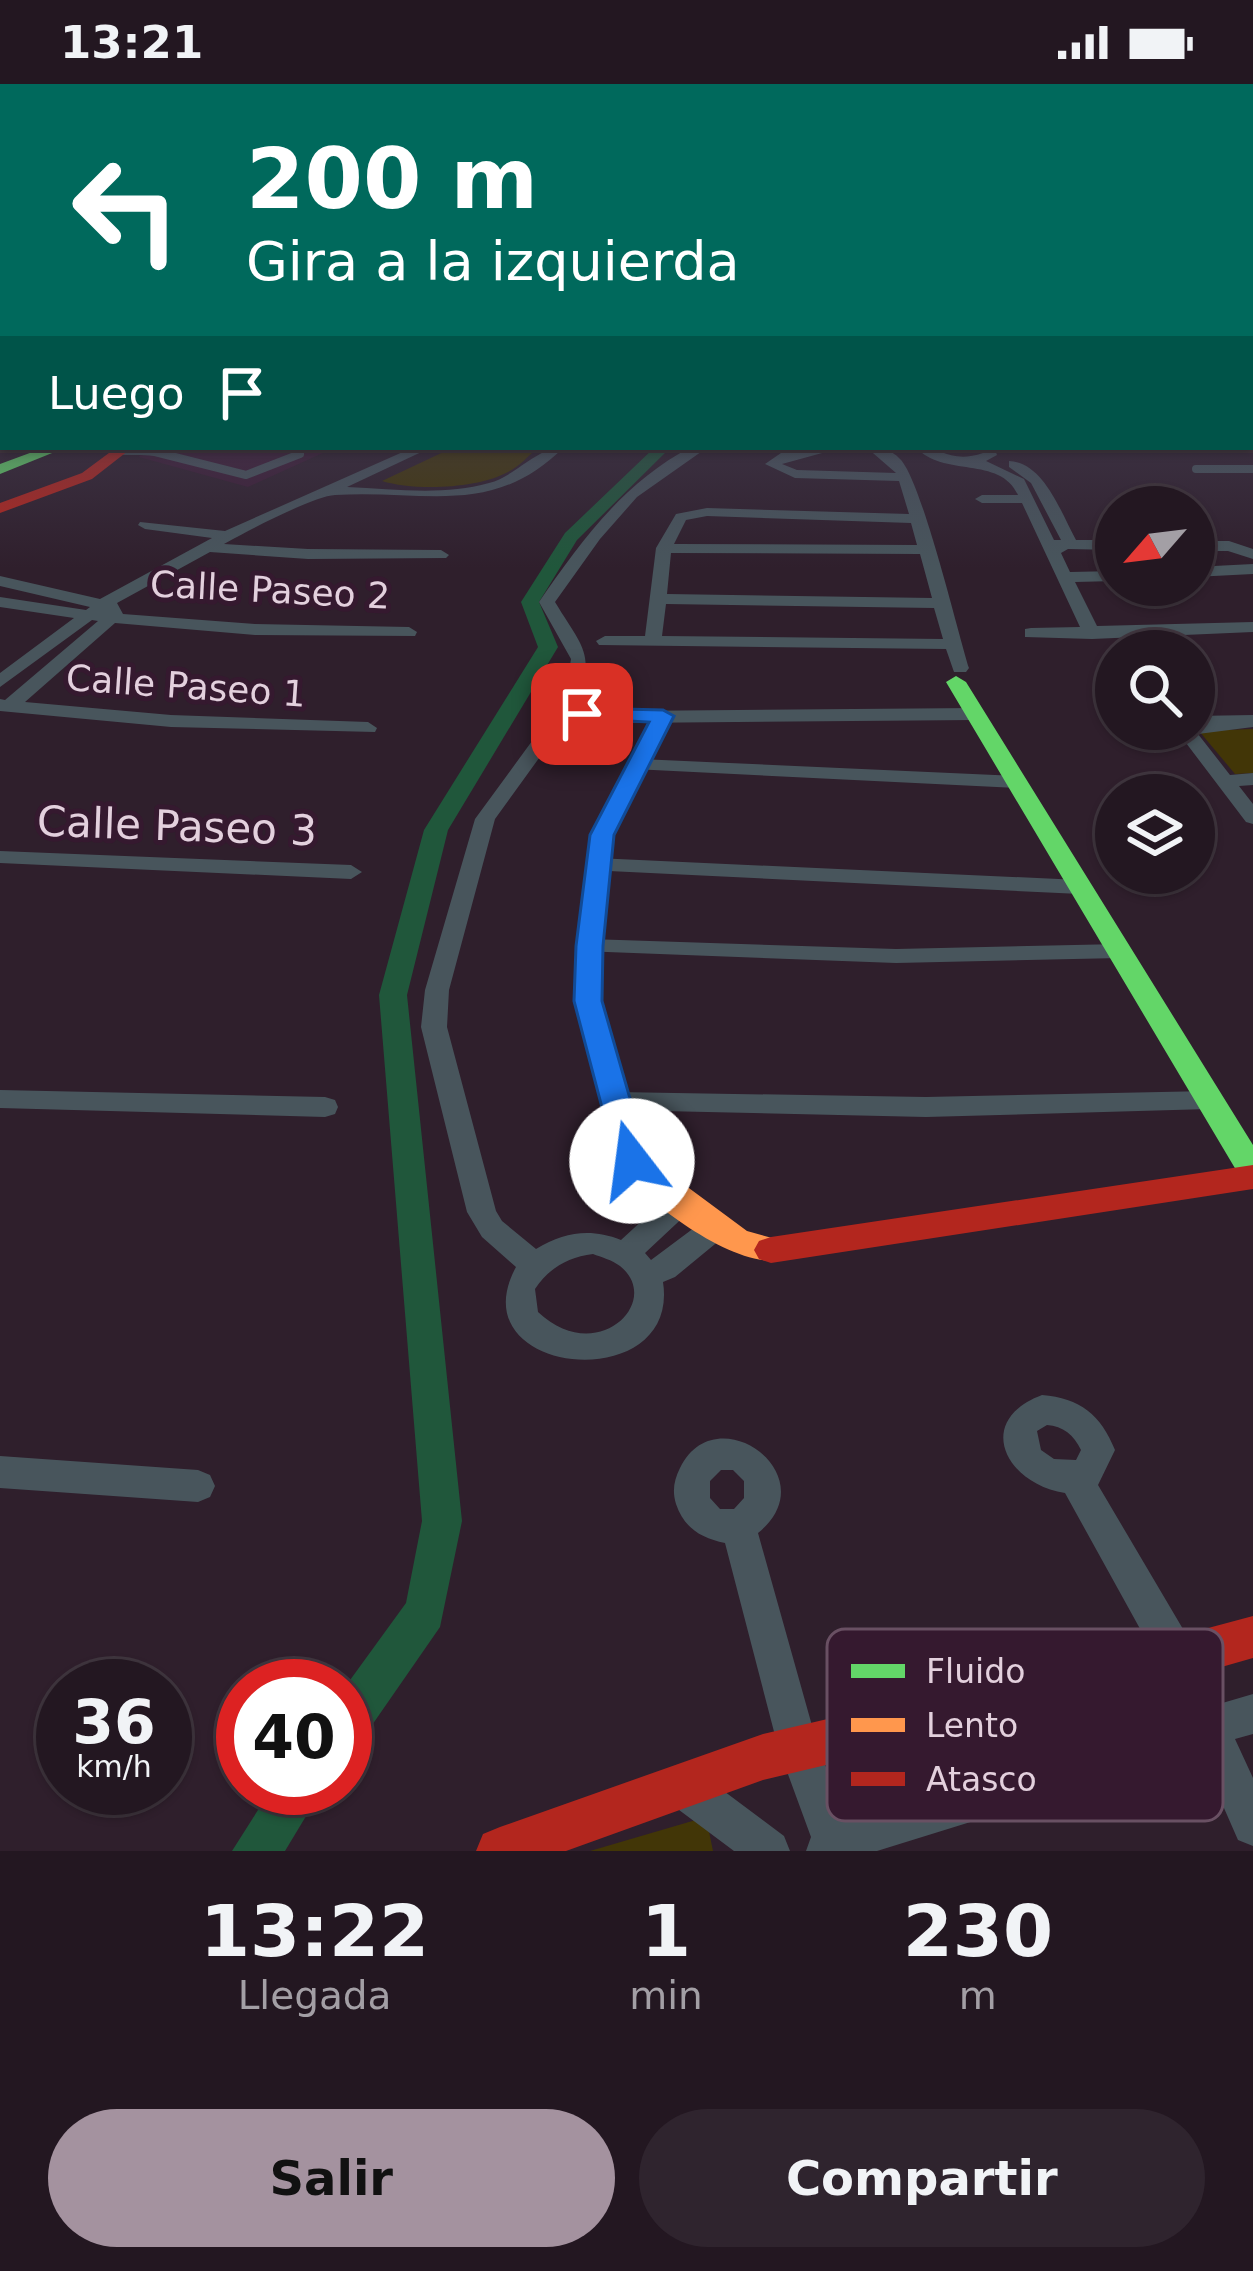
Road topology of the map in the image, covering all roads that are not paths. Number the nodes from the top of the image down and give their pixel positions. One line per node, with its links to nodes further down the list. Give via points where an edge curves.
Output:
1 (52, 450): 15 (street)
2 (138, 450): 21 (street)
3 (145, 450): 12 (lane)
4 (182, 450): 12 (lane)
5 (297, 450): 12 (lane, via 246,476)
6 (418, 450): 18 (street)
7 (553, 450): 18 (street, via 499,484)
8 (696, 450): 53 (street, via 639,488 586,544 547,602 580,659)
9 (820, 450): 13 (street, via 772,464 795,474)
10 (927, 451): 13 (street); 14 (street)
11 (988, 451): 14 (street); 28 (street, via 1031,472 1069,541)
12 (169, 455)
13 (890, 460): 22 (street)
14 (974, 461): 20 (street, via 1011,475)
15 (0, 469)
16 (1196, 469): 17 (lane)
17 (1253, 469)
18 (329, 491): 24 (street)
19 (982, 499): 20 (street)
20 (1027, 499): 28 (street)
21 (0, 508)
22 (919, 519): 29 (street, via 697,512 681,517); 30 (street)
23 (145, 525): 24 (street)
24 (227, 536): 27 (street)
25 (1095, 546): 28 (street)
26 (1215, 546): 31 (street)
27 (208, 547): 32 (street); 41 (street, via 129,593)
28 (1056, 547): 36 (street)
29 (664, 548): 30 (street); 38 (street)
30 (928, 550): 40 (street)
31 (1253, 554)
32 (441, 555)
33 (1253, 569): 34 (street)
34 (1215, 571)
35 (1095, 576): 36 (street)
36 (1065, 577): 46 (street)
37 (0, 581): 41 (street, Calle Paseo 2)
38 (658, 598): 40 (street); 48 (street)
39 (0, 602): 42 (street)
40 (943, 603): 49 (street)
41 (115, 613): 42 (street); 44 (street, Calle Paseo 2, via 319,633); 52 (street)
42 (85, 616): 51 (street)
43 (1253, 627): 46 (street)
44 (409, 632)
45 (1031, 633): 46 (street)
46 (1092, 634)
47 (605, 641): 48 (street)
48 (653, 643): 49 (street)
49 (952, 644): 50 (street)
50 (958, 675): 54 (street)
51 (0, 682)
52 (4, 705): 58 (street, Calle Paseo 1, via 171,722)
53 (563, 712): 55 (street); 78 (street, via 485,819 434,1027 482,1211)
54 (975, 713): 55 (street); 63 (street)
55 (663, 716): 60 (street)
56 (1253, 721): 57 (street)
57 (1215, 725)
58 (368, 728)
59 (1205, 750): 62 (street)
60 (640, 765): 63 (street); 66 (street, via 602,835)
61 (1253, 779): 62 (street)
62 (1222, 781): 64 (street)
63 (1017, 782): 68 (street)
64 (1253, 818)
65 (0, 857): 67 (street, Calle Paseo 3)
66 (596, 865): 68 (street); 69 (street)
67 (351, 872)
68 (1080, 886): 70 (street)
69 (590, 946): 70 (street, via 896,956); 73 (street, via 588,1001)
70 (1120, 951): 72 (street)
71 (0, 1099): 74 (street)
72 (1210, 1100): 73 (street, via 926,1107); 75 (street)
73 (616, 1101): 76 (street, via 632,1161)
74 (325, 1107)
75 (1253, 1174): 77 (street, via 768,1250)
76 (681, 1202): 77 (street); 79 (street)
77 (716, 1227): 79 (street, via 664,1268)
78 (533, 1264): 79 (street, via 577,1243 611,1246); 79 (street, via 520,1294 530,1325 582,1349 633,1331 650,1304)
79 (636, 1264)
80 (0, 1472): 82 (street)
81 (1075, 1478): 84 (street)
82 (198, 1486)
83 (738, 1525): 90 (street)
84 (1161, 1629)
85 (1253, 1637): 86 (street)
86 (1223, 1646)
87 (1253, 1714): 88 (street)
88 (1223, 1722)
89 (827, 1740): 90 (street)
90 (798, 1747): 92 (street); 95 (street)
91 (1223, 1763): 94 (street)
92 (680, 1784): 96 (street); 97 (street)
93 (911, 1821): 95 (street)
94 (1253, 1825)
95 (831, 1847)
96 (500, 1851)
97 (770, 1851)

